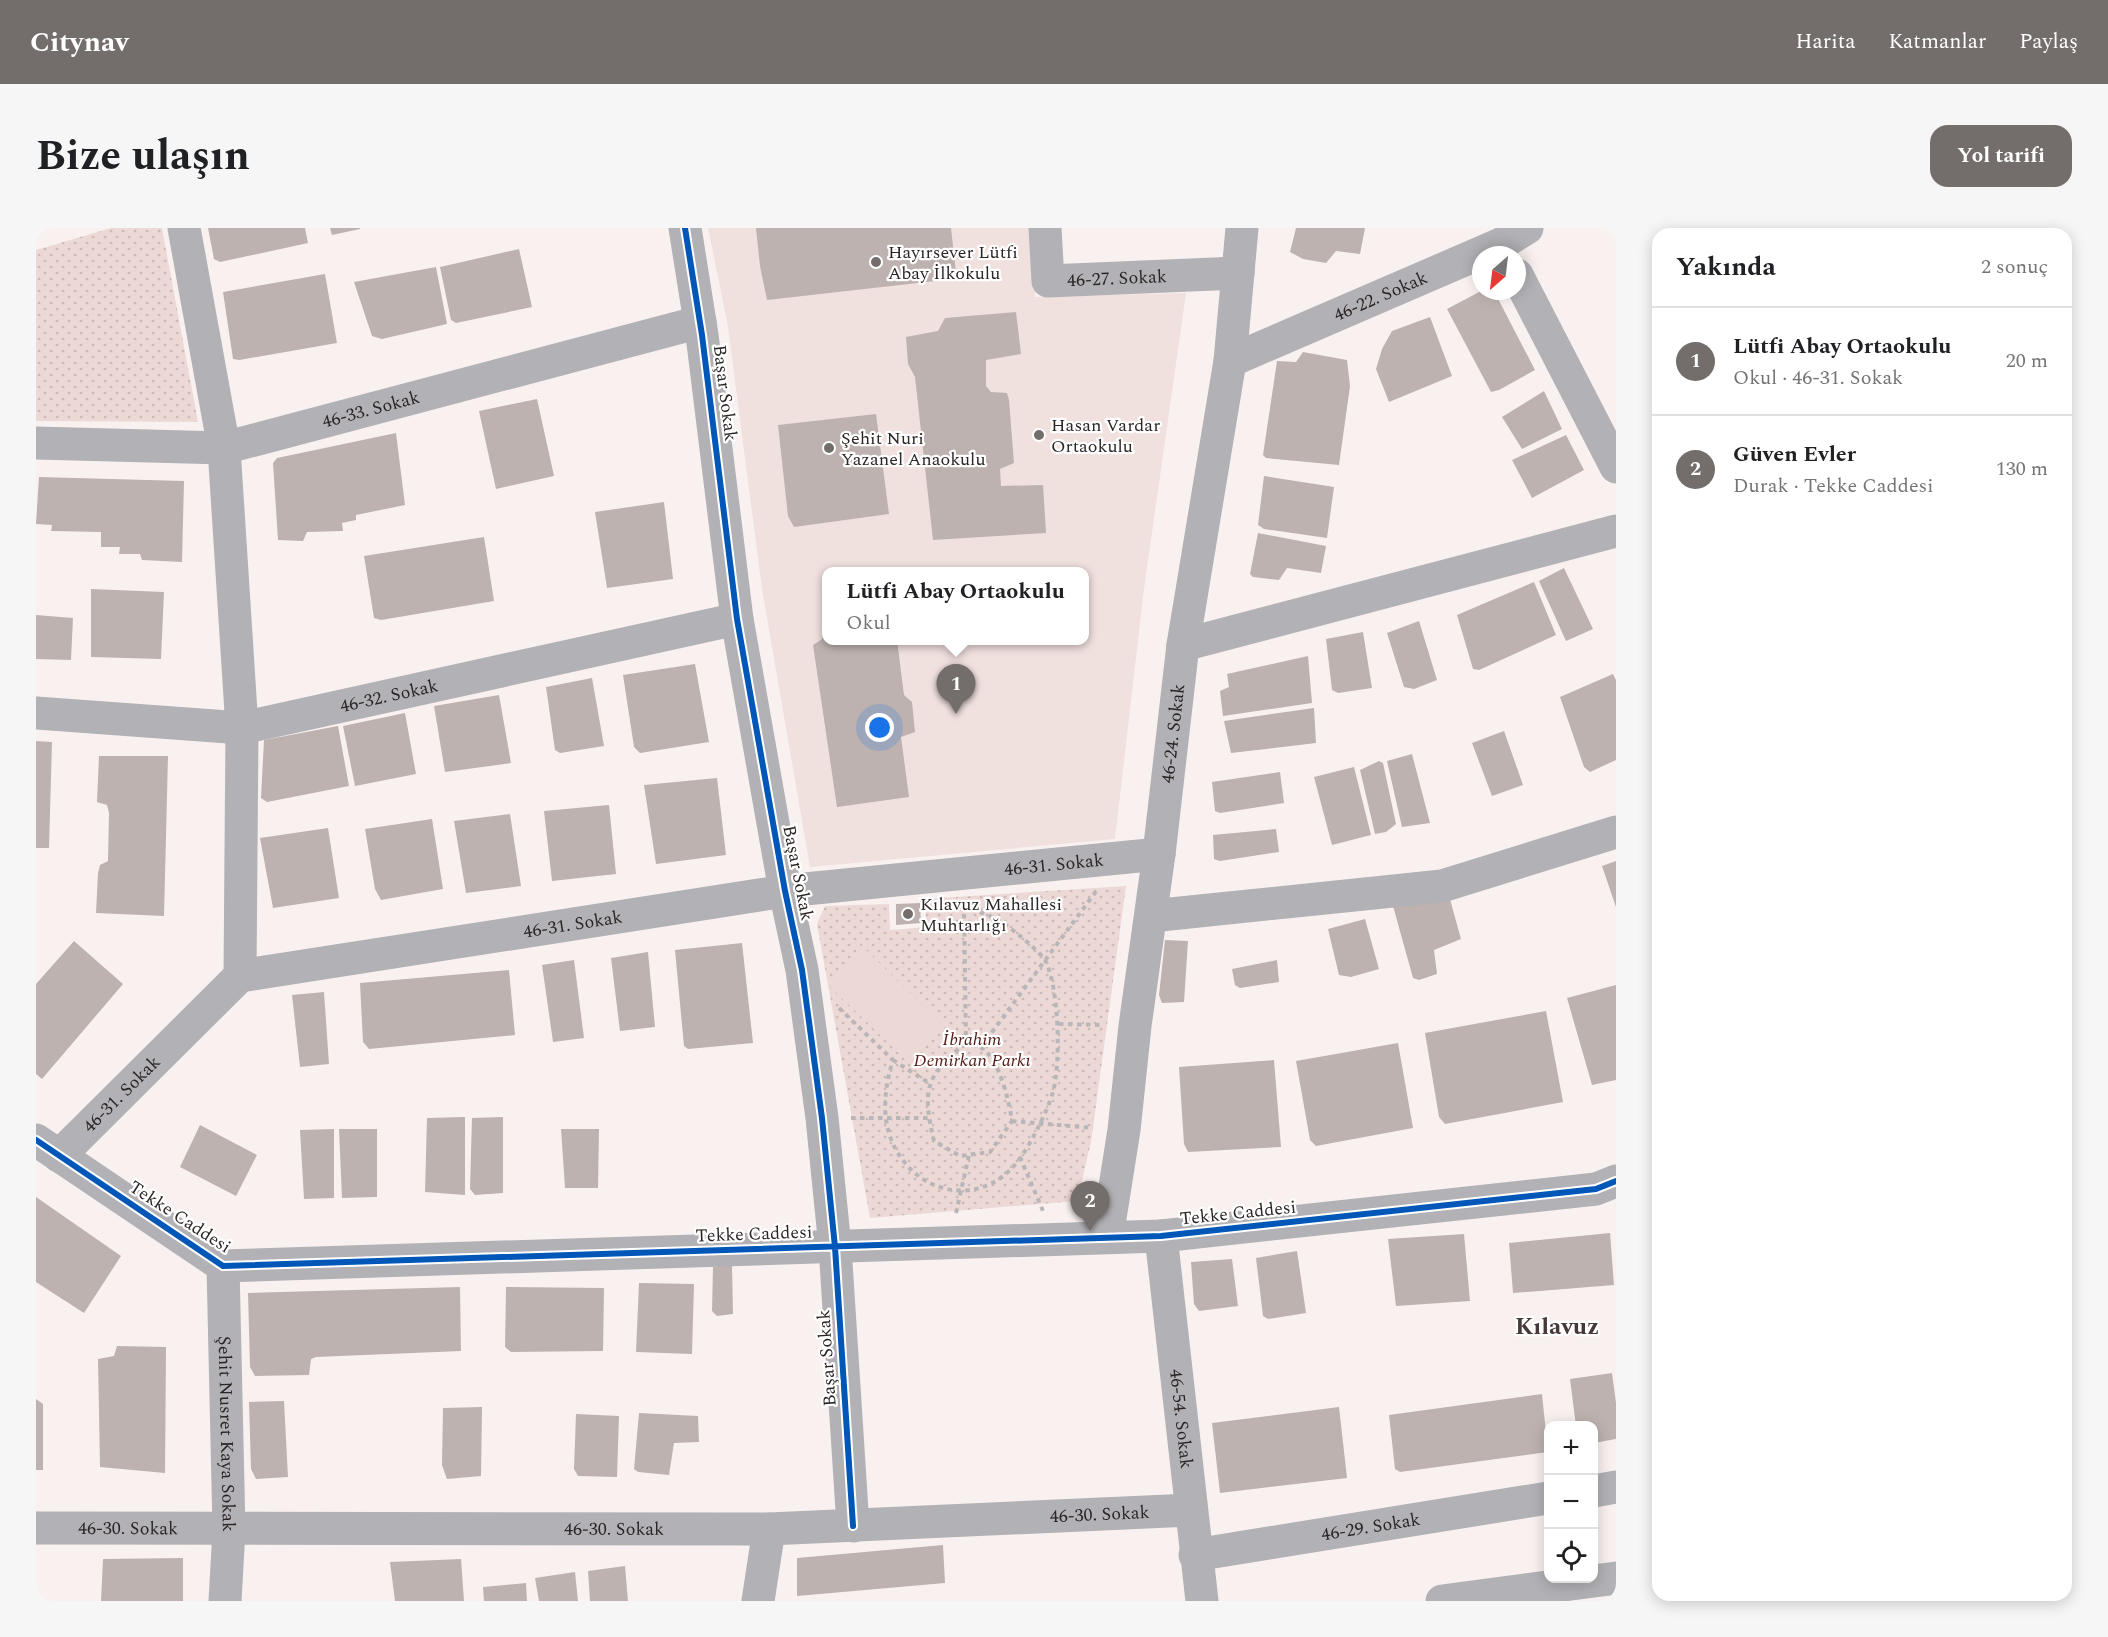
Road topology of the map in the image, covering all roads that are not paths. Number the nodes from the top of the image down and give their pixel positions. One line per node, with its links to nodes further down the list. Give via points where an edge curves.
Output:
1 (184, 228): 11 (street)
2 (685, 228): 8 (street, Başar Sokak)
3 (1045, 228): 6 (street, 46-27. Sokak, via 1048,281)
4 (1242, 228): 6 (street, 46-24. Sokak)
5 (1512, 242): 9 (street, 46-22. Sokak)
6 (1238, 273): 9 (street, 46-24. Sokak)
7 (1526, 291): 12 (street)
8 (700, 322): 11 (street, 46-33. Sokak); 14 (street, Başar Sokak)
9 (1230, 361): 15 (street, 46-24. Sokak)
10 (36, 443): 11 (street, 46-33. Sokak)
11 (224, 448): 17 (street)
12 (1616, 466)
13 (1616, 531): 15 (street)
14 (737, 619): 17 (street, 46-32. Sokak); 20 (street, Başar Sokak)
15 (1184, 645): 19 (street, 46-24. Sokak)
16 (36, 713): 17 (street, 46-32. Sokak)
17 (242, 728): 22 (street)
18 (1616, 832): 21 (street, via 1442,886)
19 (1159, 854): 20 (street, 46-31. Sokak); 21 (street, 46-24. Sokak)
20 (785, 891): 22 (street, 46-31. Sokak); 27 (street, Başar Sokak, via 802,970)
21 (1151, 916): 26 (street, 46-24. Sokak)
22 (240, 976): 23 (street, 46-31. Sokak)
23 (48, 1148): 28 (street, Tekke Caddesi)
24 (1616, 1181): 25 (street, Tekke Caddesi, via 1596,1189)
25 (1161, 1236): 26 (street, Tekke Caddesi); 32 (street, 46-54. Sokak)
26 (1107, 1237): 27 (street, Tekke Caddesi)
27 (835, 1247): 28 (street, Tekke Caddesi); 33 (street, Başar Sokak)
28 (223, 1266): 36 (street, Şehit Nusret Kaya Sokak)
29 (1616, 1487): 30 (street)
30 (1598, 1490)
31 (1544, 1499): 37 (street, 46-29. Sokak)
32 (1191, 1510): 33 (street, 46-30. Sokak); 37 (street, 46-54. Sokak)
33 (854, 1526): 35 (street, 46-30. Sokak)
34 (36, 1528): 36 (street, 46-30. Sokak)
35 (769, 1529): 36 (street, 46-30. Sokak); 40 (street)
36 (229, 1530): 39 (street, Şehit Nusret Kaya Sokak)
37 (1195, 1555): 41 (street, 46-54. Sokak)
38 (1616, 1578): 42 (street)
39 (225, 1601)
40 (758, 1601)
41 (1202, 1601)
42 (1442, 1601)

